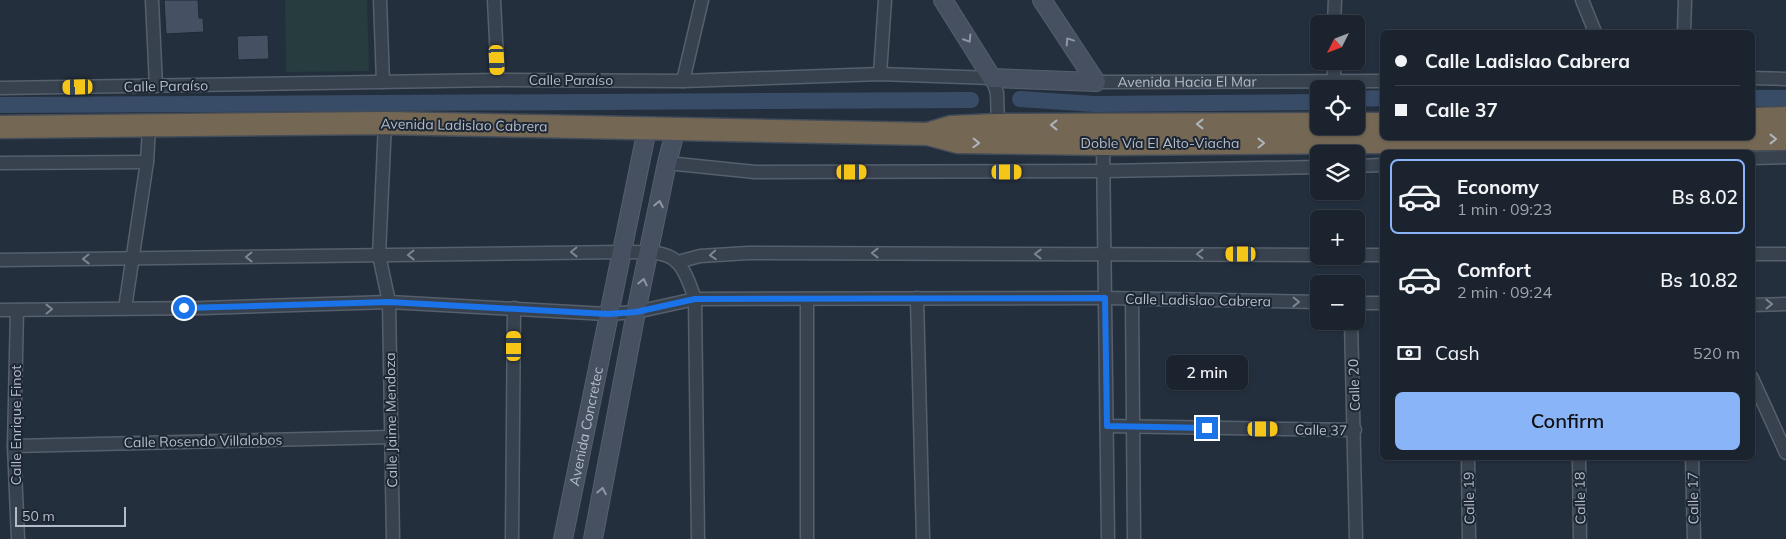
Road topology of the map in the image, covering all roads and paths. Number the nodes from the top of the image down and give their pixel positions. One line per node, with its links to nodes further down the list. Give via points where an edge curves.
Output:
1 (152, 0): 24 (street)
2 (380, 0): 20 (street)
3 (494, 0): 17 (street)
4 (702, 0): 18 (street)
5 (885, 0): 14 (street)
6 (943, 0): 23 (street, one-way to 23)
7 (1335, 0): 11 (street)
8 (1582, 0): 12 (street)
9 (1685, 0): 13 (street)
10 (1043, 1): 21 (street, one-way to 10)
11 (1334, 15)
12 (1594, 30)
13 (1684, 30)
14 (880, 74): 18 (street, Calle Paraíso); 23 (street, Calle Paraíso)
15 (1755, 78): 16 (street)
16 (1786, 79)
17 (498, 80): 18 (street, Calle Paraíso); 20 (street, Calle Paraíso)
18 (683, 81)
19 (1380, 81): 22 (street, Avenida Hacia El Mar)
20 (383, 82): 24 (street, Calle Paraíso)
21 (1096, 82): 23 (street, Avenida Hacia El Mar); 25 (street, Avenida Hacia El Mar)
22 (1365, 83)
23 (995, 85): 27 (street)
24 (156, 86): 26 (street, Calle Paraíso)
25 (1310, 86)
26 (0, 88)
27 (998, 118): 31 (highway, Doble Vía El Alto-Viacha, one-way to 27); 38 (highway, Doble Vía El Alto-Viacha)
28 (1786, 118): 29 (highway)
29 (1755, 119)
30 (385, 123): 35 (highway, Avenida Ladislao Cabrera); 37 (highway, Avenida Ladislao Cabrera); 56 (street, Calle Jaime Mendoza)
31 (1310, 124)
32 (1365, 124): 33 (highway)
33 (1380, 124)
34 (0, 127): 35 (highway, Avenida Ladislao Cabrera)
35 (149, 127): 44 (street)
36 (676, 128): 37 (highway, Avenida Ladislao Cabrera); 38 (highway, Avenida Ladislao Cabrera); 46 (street)
37 (647, 129): 51 (street, Avenida Concretec)
38 (928, 134): 40 (highway, Doble Vía El Alto-Viacha, one-way to 40, via 958,142)
39 (1786, 139): 41 (highway, Doble Vía El Alto-Viacha, one-way to 39)
40 (1104, 144): 41 (highway, Doble Vía El Alto-Viacha, one-way to 41); 50 (street)
41 (1658, 146)
42 (1786, 157): 43 (street)
43 (1755, 158)
44 (147, 162): 45 (street); 60 (street)
45 (0, 163)
46 (667, 163): 50 (street, via 754,172); 52 (street, one-way to 46)
47 (1380, 165): 48 (street)
48 (1365, 166)
49 (1310, 167): 50 (street)
50 (1104, 171): 53 (street)
51 (623, 252): 52 (street); 56 (street, one-way to 56); 79 (street, Avenida Concretec)
52 (649, 252): 62 (street, via 665,254); 78 (street, one-way to 52)
53 (1105, 254): 57 (street, one-way to 53); 62 (street, one-way to 62, via 748,253 700,256); 64 (street)
54 (1755, 254): 55 (street)
55 (1786, 254)
56 (380, 255): 60 (street, one-way to 60); 68 (street, Calle Jaime Mendoza)
57 (1310, 255)
58 (1365, 255): 59 (street)
59 (1380, 255)
60 (132, 258): 61 (street, one-way to 61); 74 (street)
61 (0, 260)
62 (678, 262): 65 (street)
63 (918, 298): 64 (street, Calle Ladislao Cabrera); 66 (street, Calle Ladislao Cabrera); 98 (street)
64 (1105, 298): 67 (street, Calle Ladislao Cabrera); 82 (street)
65 (695, 299): 66 (street, Calle Ladislao Cabrera); 78 (street, Calle Ladislao Cabrera); 96 (street)
66 (807, 299): 97 (street)
67 (1132, 299): 69 (street, Calle Ladislao Cabrera, one-way to 69); 83 (street)
68 (389, 302): 74 (street, Calle Ladislao Cabrera); 75 (street, Calle Ladislao Cabrera); 85 (street, Calle Jaime Mendoza)
69 (1310, 302)
70 (1380, 302): 71 (street)
71 (1365, 303)
72 (1786, 304): 73 (street, one-way to 72)
73 (1755, 305)
74 (125, 308): 77 (street, Calle Ladislao Cabrera, one-way to 74)
75 (514, 308): 79 (street, Calle Ladislao Cabrera); 93 (street)
76 (0, 310): 77 (street, Calle Ladislao Cabrera)
77 (17, 310): 86 (street, Calle Enrique Finot)
78 (636, 312): 79 (street, Calle Ladislao Cabrera); 95 (street, one-way to 78)
79 (608, 314): 94 (street, Avenida Concretec)
80 (1351, 330): 84 (street, Calle 20)
81 (1755, 385): 87 (street)
82 (1107, 426): 83 (street, Calle 37); 99 (street)
83 (1133, 427): 84 (street, Calle 37); 100 (street)
84 (1355, 430): 101 (street, Calle 20)
85 (392, 437): 86 (street, Calle Rosendo Villalobos); 92 (street, Calle Jaime Mendoza)
86 (14, 446): 91 (street, Calle Enrique Finot)
87 (1786, 453)
88 (1468, 460): 102 (street, Calle 19)
89 (1579, 460): 103 (street, Calle 18)
90 (1692, 460): 104 (street, Calle 17)
91 (18, 539)
92 (393, 539)
93 (512, 539)
94 (564, 539)
95 (593, 539)
96 (698, 539)
97 (807, 539)
98 (923, 539)
99 (1108, 539)
100 (1134, 539)
101 (1356, 539)
102 (1469, 539)
103 (1580, 539)
104 (1694, 539)

